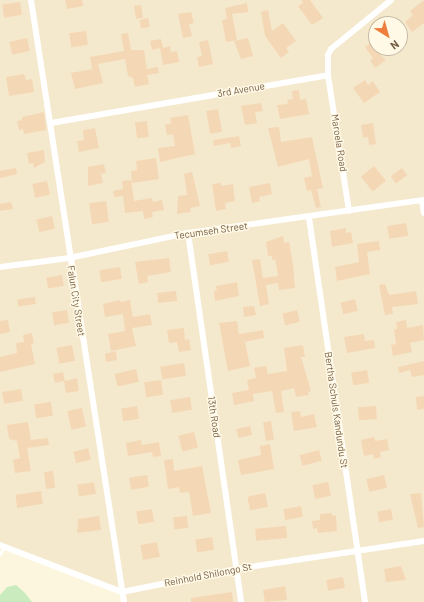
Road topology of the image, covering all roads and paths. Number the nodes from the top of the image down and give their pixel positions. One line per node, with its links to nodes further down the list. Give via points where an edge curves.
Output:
1 (31, 0): 4 (street, Falun City Street)
2 (392, 0): 3 (street, via 331,49 328,55)
3 (328, 75): 4 (street, 3rd Avenue); 6 (street, Maroela Road)
4 (51, 123): 10 (street, Falun City Street)
5 (423, 200): 6 (street, Tecumseh Street); 7 (street)
6 (350, 210): 8 (street, Tecumseh Street)
7 (424, 213)
8 (309, 218): 9 (street, Tecumseh Street); 14 (street, Bertha Schuls Kandundu St)
9 (188, 233): 10 (street, Tecumseh Street); 16 (street, 13th Road)
10 (69, 258): 11 (street, Tecumseh Street); 17 (street, Falun City Street)
11 (0, 267)
12 (424, 541): 14 (street, Reinhold Shilongo St)
13 (2, 546): 15 (lane); 17 (street)
14 (357, 551): 16 (street, Reinhold Shilongo St); 20 (street, Bertha Schuls Kandundu St)
15 (0, 554)
16 (236, 569): 17 (street, Reinhold Shilongo St); 19 (street, 13th Road)
17 (122, 592): 18 (street, Falun City Street)
18 (124, 602)
19 (242, 602)
20 (365, 602)

